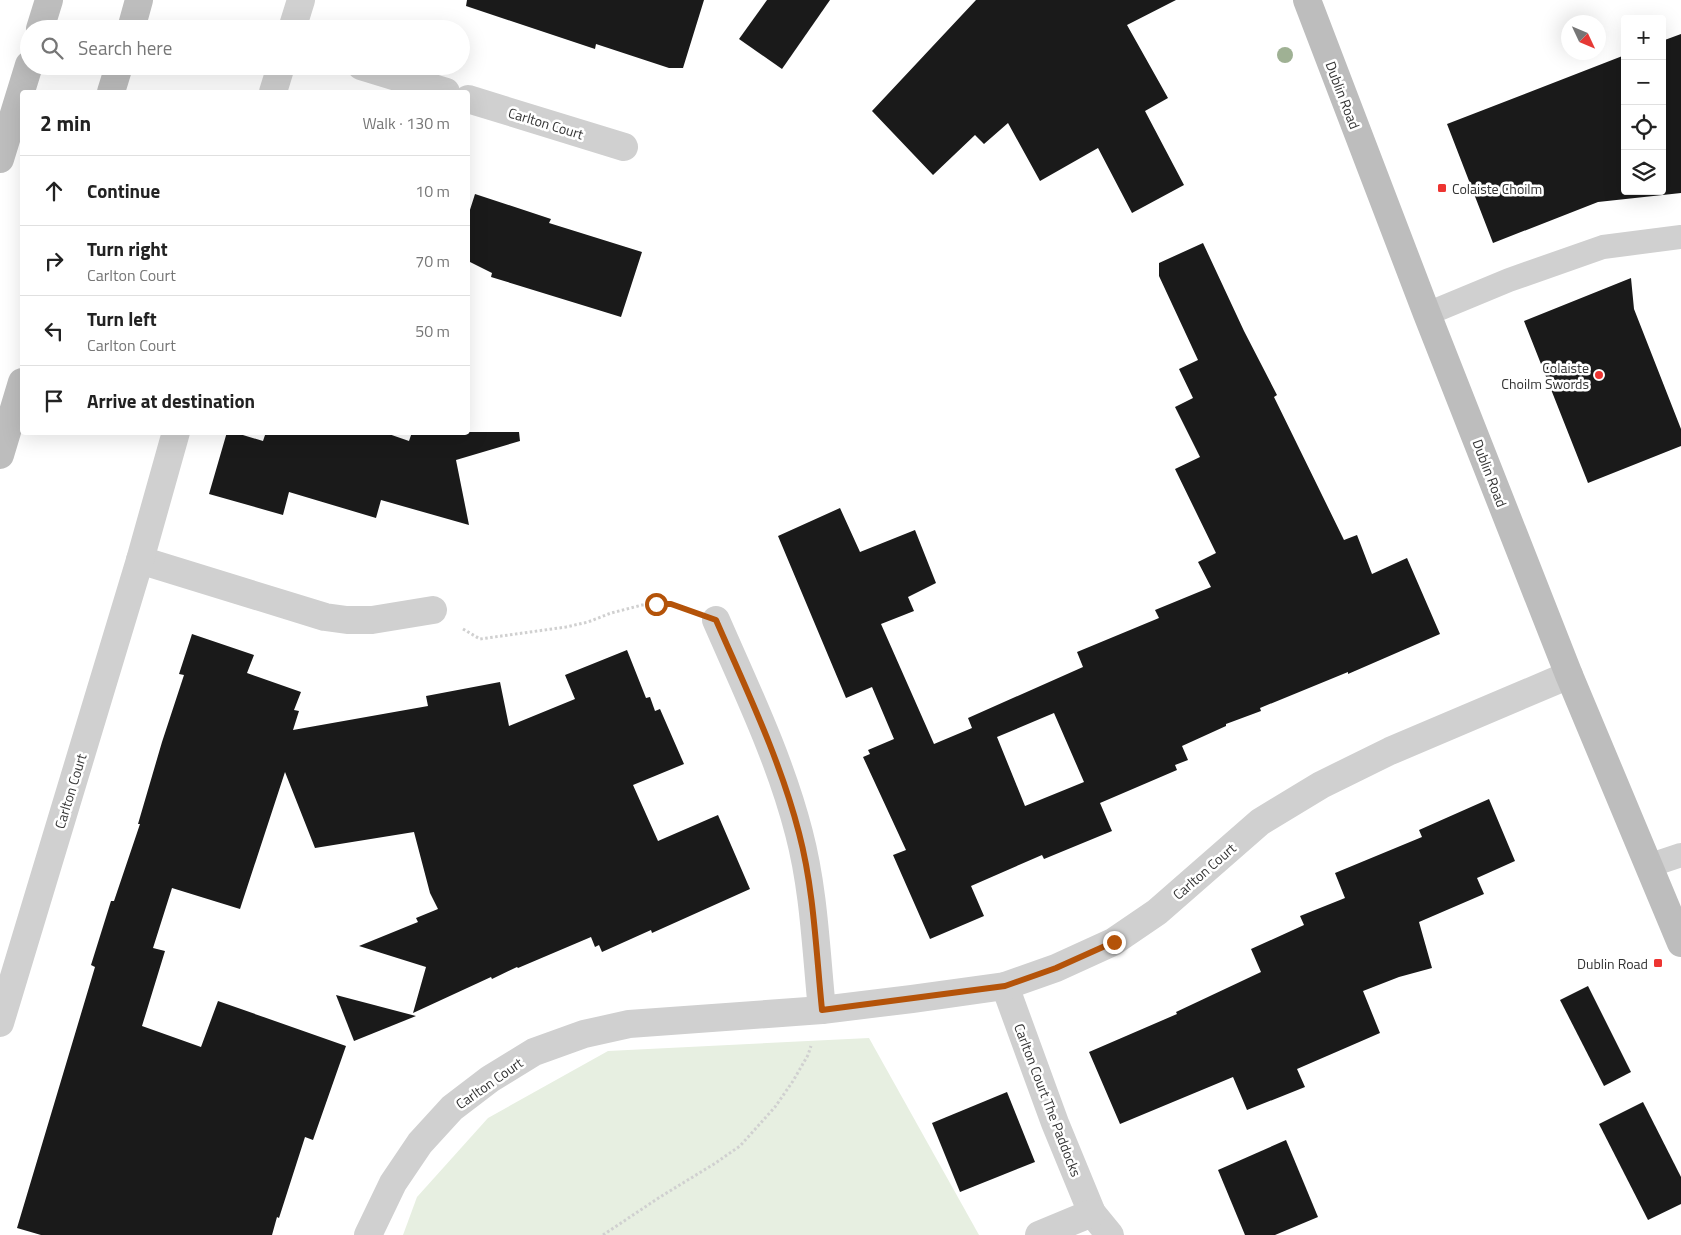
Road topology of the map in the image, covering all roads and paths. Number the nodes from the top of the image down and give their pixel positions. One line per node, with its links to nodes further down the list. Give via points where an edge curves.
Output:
1 (49, 0): 5 (main road)
2 (140, 0): 6 (main road)
3 (301, 0): 7 (street)
4 (1307, 0): 21 (main road, Dublin Road)
5 (43, 20)
6 (134, 20)
7 (295, 20)
8 (26, 75): 12 (main road)
9 (116, 75): 13 (main road)
10 (278, 75): 14 (street)
11 (390, 75): 15 (street)
12 (21, 90)
13 (112, 90)
14 (274, 90)
15 (439, 90)
16 (20, 94): 19 (main road)
17 (470, 100): 18 (street, Carlton Court)
18 (624, 147)
19 (0, 159)
20 (1681, 237): 21 (lane, via 1603,248 1509,280)
21 (1427, 314): 28 (main road, Dublin Road)
22 (20, 389): 24 (main road)
23 (175, 435): 25 (street, Carlton Court)
24 (0, 455)
25 (140, 560): 26 (street, via 325,617 372,620); 34 (street, Carlton Court)
26 (433, 610): 27 (path, via 480,639 566,628 642,605 671,604)
27 (716, 620): 33 (street, via 756,711 799,834 809,889)
28 (1569, 676): 30 (main road, Dublin Road); 32 (street, Carlton Court, via 1390,750 1321,785 1260,822 1157,912 1114,942)
29 (1681, 854): 30 (lane)
30 (1648, 866): 31 (main road, Dublin Road)
31 (1681, 943)
32 (1005, 986): 33 (street, Carlton Court); 35 (street, Carlton Court The Paddocks)
33 (822, 1010): 36 (street, Carlton Court, via 629,1024 584,1034 534,1052 490,1079 452,1108 420,1143 393,1183); 37 (path, via 808,1055 793,1081 740,1146)
34 (0, 1023)
35 (1092, 1213): 38 (street); 39 (street, Carlton Court The Paddocks)
36 (368, 1235)
37 (603, 1235)
38 (1039, 1235)
39 (1110, 1235)

